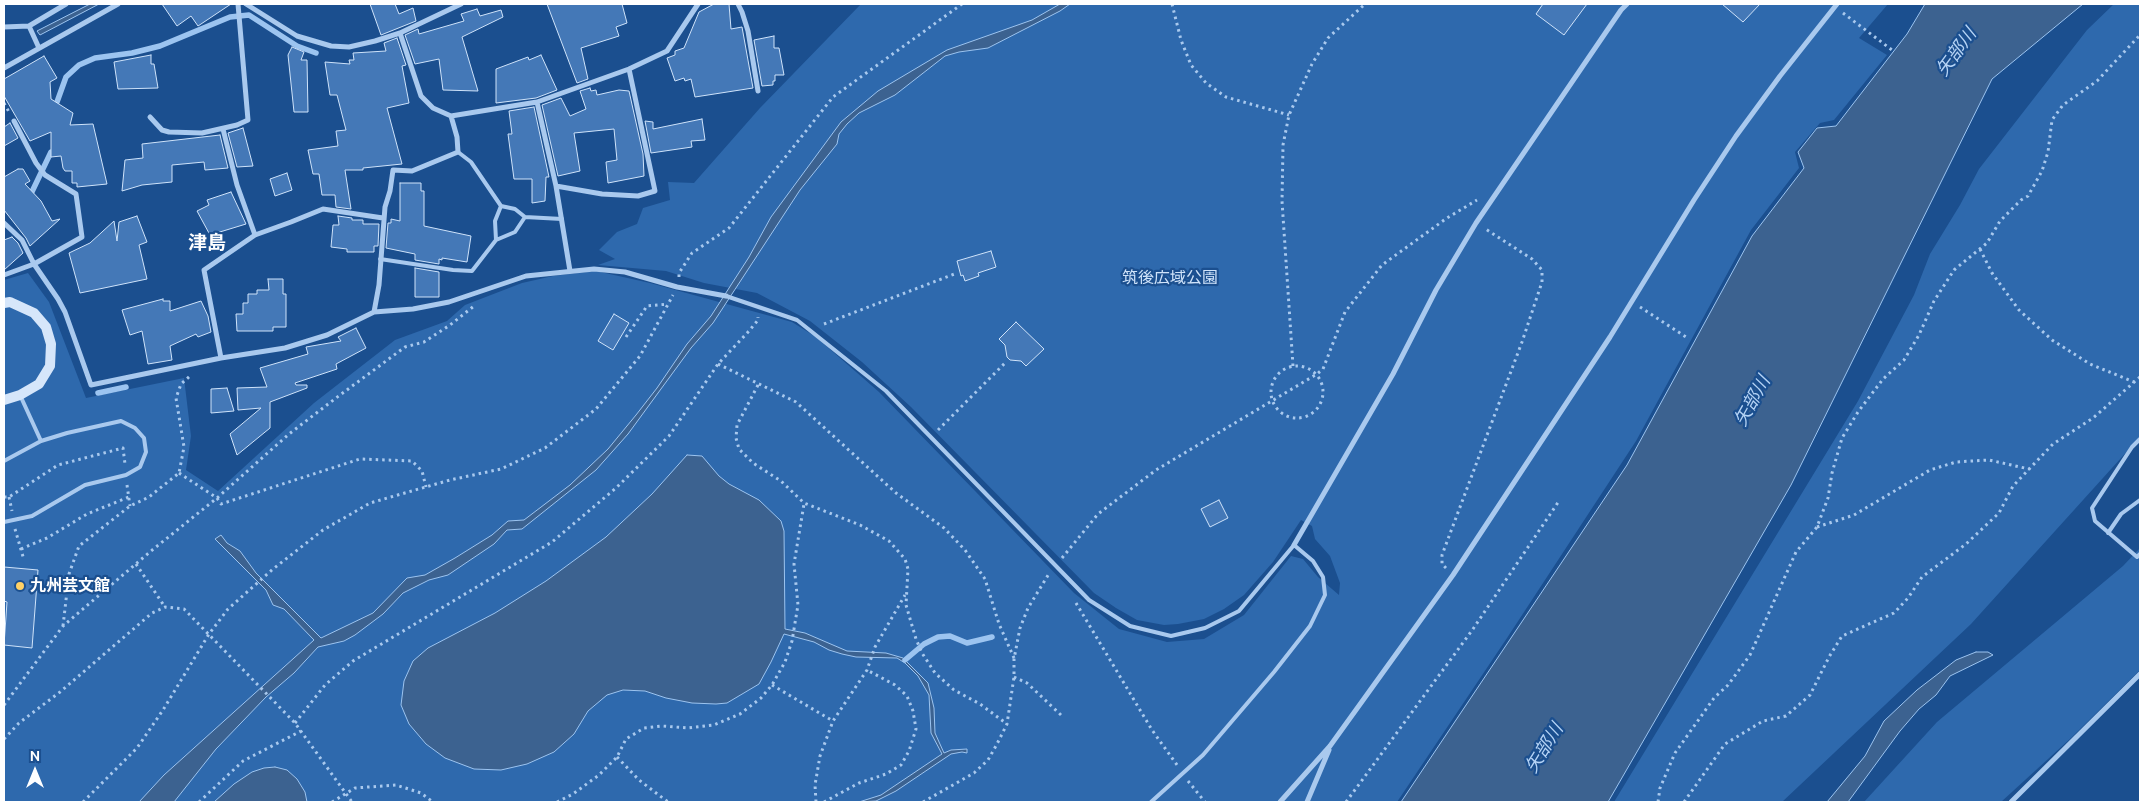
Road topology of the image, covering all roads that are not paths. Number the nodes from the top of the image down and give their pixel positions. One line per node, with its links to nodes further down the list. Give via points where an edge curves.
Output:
1 (66, 4): 10 (street)
2 (118, 4): 13 (street)
3 (238, 4): 21 (street, via 248,120)
4 (246, 4): 12 (street, via 297,36 330,46 349,47)
5 (461, 4): 12 (street)
6 (698, 4): 15 (street, via 667,51)
7 (738, 4): 16 (street, via 748,31)
8 (1627, 4): 47 (street, via 1476,223)
9 (1836, 5): 50 (street, via 1736,136 1510,492)
10 (29, 26): 11 (street); 13 (street)
11 (4, 27)
12 (400, 33): 18 (street, via 421,96 433,108)
13 (39, 48): 14 (street)
14 (4, 68)
15 (629, 69): 17 (street); 23 (street, via 655,191 638,196)
16 (758, 91)
17 (537, 102): 18 (street); 23 (street)
18 (451, 116): 22 (street)
19 (150, 117): 21 (street, via 162,130 169,132 202,133)
20 (14, 121): 32 (street, via 45,175 76,194 82,237)
21 (223, 129): 29 (street, via 236,185)
22 (458, 152): 24 (lane, via 471,162); 26 (street, via 412,171 393,170)
23 (556, 186): 27 (street)
24 (501, 206): 25 (lane, via 515,209); 30 (lane, via 496,221)
25 (525, 217): 27 (lane); 30 (lane, via 515,232)
26 (383, 218): 29 (street, via 323,208); 31 (street)
27 (563, 220): 33 (street)
28 (4, 223): 32 (street, via 22,240)
29 (255, 234): 38 (street, via 204,270)
30 (496, 240): 31 (lane, via 472,271)
31 (380, 259): 37 (street)
32 (34, 264): 34 (street); 38 (street, via 65,312 91,385)
33 (570, 271): 35 (street, via 625,272 677,287); 37 (street, via 526,276 449,302)
34 (4, 275)
35 (726, 296): 47 (lane, via 797,320 886,390 1089,600 1130,626 1171,636 1205,628 1239,611)
36 (4, 303): 39 (street, via 10,302 34,313 46,326 51,344 50,366 39,384)
37 (374, 312): 38 (street, via 327,335 285,348)
38 (221, 358)
39 (20, 395): 40 (street); 42 (lane)
40 (4, 400)
41 (2140, 440): 46 (lane, via 2092,508 2094,521)
42 (41, 441): 43 (lane); 45 (lane, via 121,422 135,428 144,438 146,452 140,467 126,475 85,485 32,516)
43 (4, 461)
44 (2140, 500): 46 (lane, via 2121,514)
45 (4, 522)
46 (2108, 533): 48 (lane, via 2137,558)
47 (1294, 545): 51 (lane, via 1313,561 1323,577 1325,595 1310,626 1203,755)
48 (2140, 554)
49 (2140, 674): 54 (street)
50 (1330, 746): 52 (street); 53 (street)
51 (1151, 802)
52 (1280, 802)
53 (1307, 802)
54 (2011, 802)

